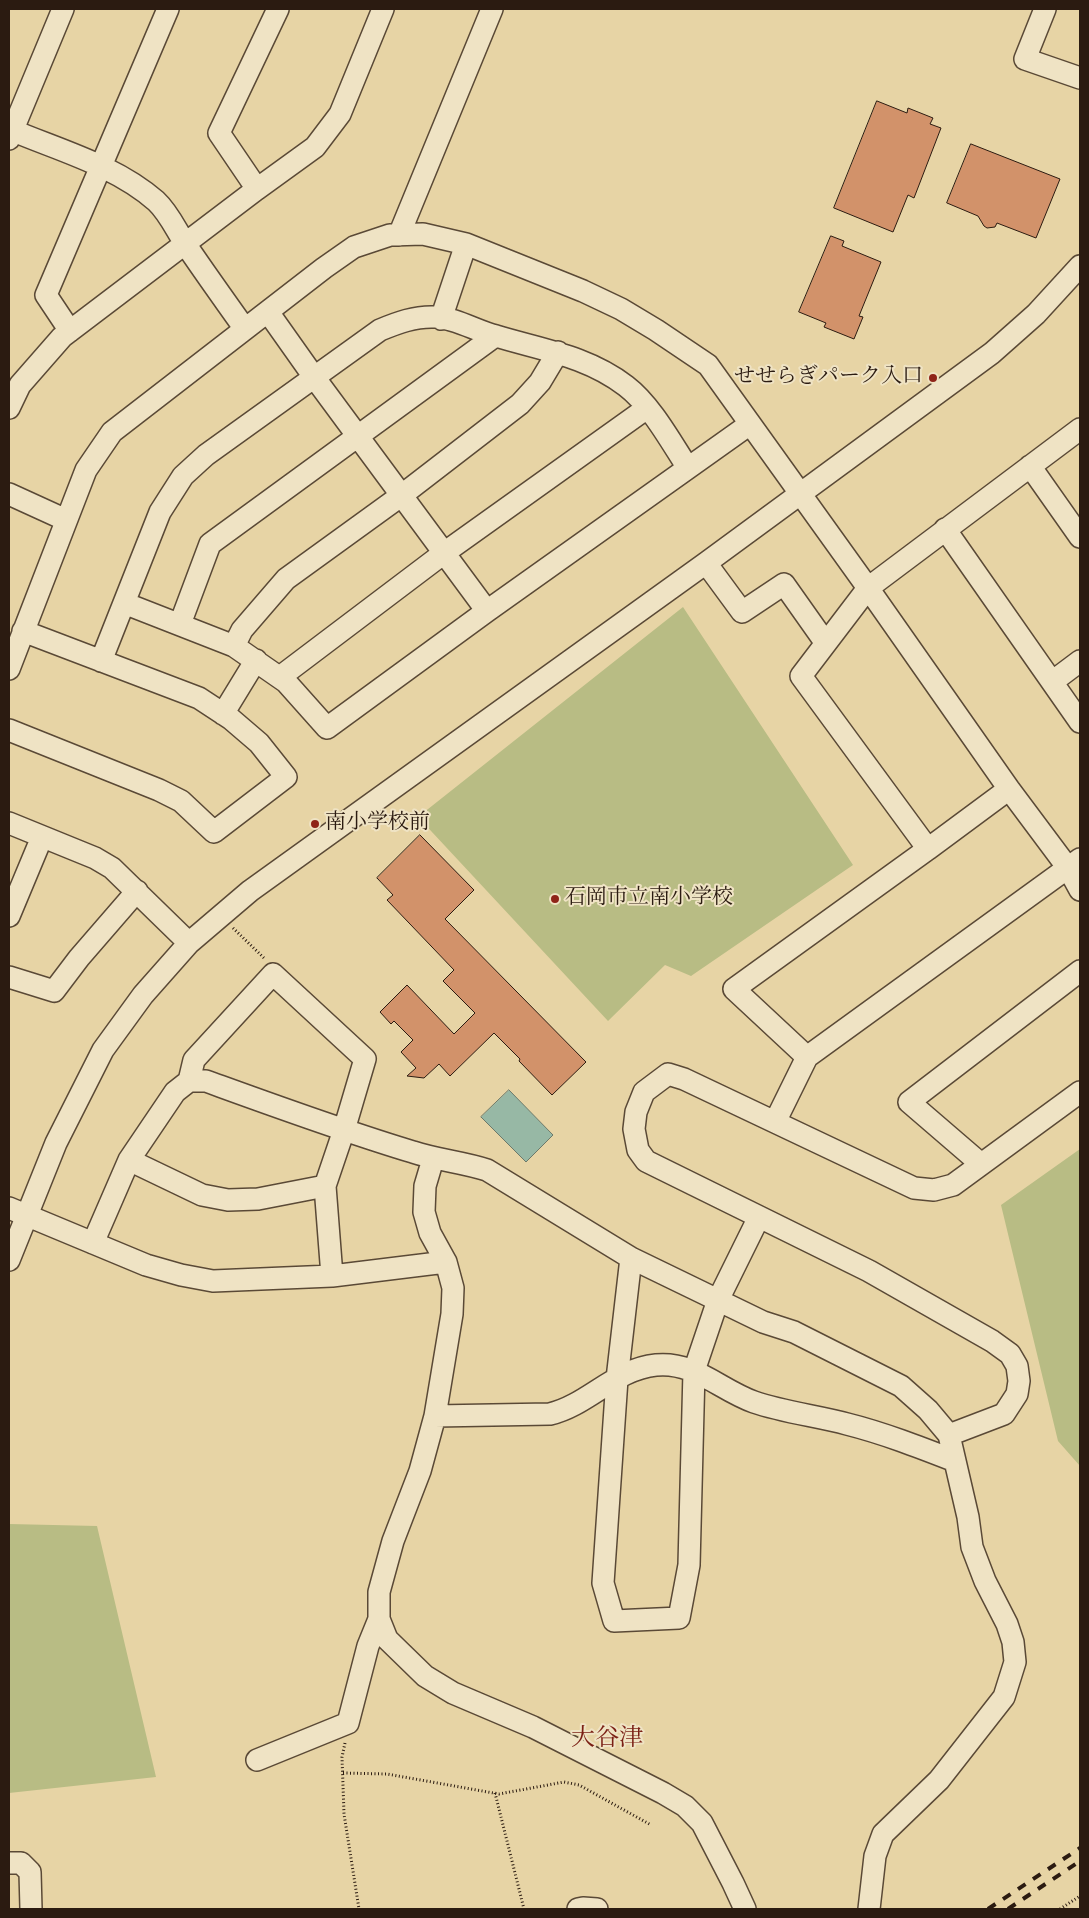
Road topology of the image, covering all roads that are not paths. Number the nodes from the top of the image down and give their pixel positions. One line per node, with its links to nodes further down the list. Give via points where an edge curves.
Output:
1 (63, 9): 8 (street)
2 (168, 9): 9 (street)
3 (278, 9): 10 (street, via 219,133)
4 (382, 9): 10 (street, via 340,114 315,147)
5 (492, 9): 11 (street)
6 (1045, 9): 7 (street, via 1025,59)
7 (1080, 78)
8 (10, 133): 9 (street)
9 (101, 166): 12 (street, via 156,201); 18 (street, via 46,295)
10 (256, 189): 12 (street)
11 (399, 235): 13 (street, via 423,234); 15 (street, via 354,247)
12 (185, 243): 17 (street); 18 (street)
13 (466, 244): 16 (street); 24 (street, via 583,291 656,330 708,365)
14 (1080, 266): 30 (street, via 1036,314 992,353)
15 (268, 312): 17 (street); 21 (street)
16 (441, 319): 19 (street); 21 (street, via 404,321 380,330)
17 (245, 329): 32 (street, via 112,432 86,470)
18 (70, 331): 22 (street, via 20,385)
19 (495, 336): 20 (street); 26 (street)
20 (558, 352): 23 (street, via 587,363 628,387); 31 (street, via 540,382 520,404)
21 (314, 377): 26 (street); 38 (street, via 206,455 183,476 160,512)
22 (9, 408)
23 (647, 408): 28 (street); 35 (street)
24 (750, 424): 28 (street); 30 (street)
25 (1080, 429): 27 (street)
26 (358, 436): 31 (street); 40 (street, via 210,544)
27 (1030, 466): 33 (street); 34 (street)
28 (688, 468): 39 (street)
29 (9, 494): 32 (street)
30 (800, 494): 36 (street); 37 (street)
31 (402, 496): 35 (street); 43 (street, via 286,579 242,630)
32 (66, 520): 41 (street)
33 (945, 529): 37 (street); 49 (street)
34 (1080, 537)
35 (444, 553): 39 (street); 48 (street)
36 (706, 563): 42 (street, via 742,612 784,584); 61 (street, via 346,821 220,915)
37 (868, 588): 42 (street); 53 (street)
38 (124, 603): 40 (street); 45 (street)
39 (487, 610): 48 (street, via 327,728)
40 (180, 624): 43 (street)
41 (23, 631): 45 (street); 47 (street)
42 (825, 642): 56 (street, via 801,676)
43 (234, 646): 44 (street)
44 (256, 660): 48 (street); 50 (street)
45 (101, 661): 50 (street, via 199,698)
46 (1080, 661): 49 (street)
47 (9, 669)
48 (280, 677)
49 (1052, 682): 51 (street)
50 (223, 714): 52 (street, via 259,743 286,777 214,832 180,801 159,790)
51 (1080, 722)
52 (9, 730)
53 (1009, 789): 56 (street); 57 (street)
54 (9, 823): 55 (street)
55 (42, 837): 59 (street, via 95,858 112,868); 60 (street)
56 (928, 849): 64 (street, via 734,989)
57 (1074, 863): 58 (street); 64 (street)
58 (1080, 890)
59 (137, 891): 61 (street); 63 (street, via 54,991)
60 (9, 916)
61 (189, 943): 73 (street, via 143,995 103,1050)
62 (1080, 971): 71 (street, via 909,1102)
63 (9, 977)
64 (807, 1057): 67 (street)
65 (189, 1081): 68 (street, via 206,1081); 68 (street, via 194,1060 273,974 365,1059); 70 (street, via 175,1092)
66 (1080, 1092): 71 (street)
67 (775, 1122): 71 (street, via 914,1188 934,1190 954,1185); 74 (street, via 668,1074 644,1092 636,1112 634,1129 638,1150 646,1161)
68 (344, 1130): 69 (street); 72 (street)
69 (433, 1159): 76 (street, via 487,1170); 78 (street, via 425,1186 424,1212 430,1233)
70 (129, 1160): 72 (street, via 202,1195 228,1200 258,1199); 75 (street)
71 (981, 1164)
72 (325, 1186): 79 (street)
73 (17, 1212): 75 (street); 77 (street)
74 (759, 1217): 80 (street); 84 (street, via 869,1271 1010,1354 1017,1366 1019,1382 1017,1394 1004,1414)
75 (93, 1243): 79 (street, via 146,1265 213,1281)
76 (632, 1258): 80 (street); 82 (street)
77 (9, 1260)
78 (446, 1262): 79 (street); 83 (street, via 453,1288 452,1314)
79 (332, 1276)
80 (718, 1300): 81 (street); 84 (street, via 763,1322 794,1332 901,1386)
81 (694, 1371): 82 (street, via 672,1364 654,1365 631,1370); 82 (street, via 689,1565 679,1618 614,1621 603,1583); 85 (street, via 753,1402 849,1424)
82 (617, 1379): 83 (street, via 566,1410 550,1414)
83 (435, 1416): 86 (street, via 420,1471 392,1541 379,1592)
84 (949, 1435): 85 (street)
85 (954, 1461): 93 (street, via 972,1547 1014,1642 1015,1662 1004,1697 939,1780 883,1834 875,1856)
86 (380, 1619): 87 (street, via 368,1646 348,1723); 92 (street, via 387,1639 424,1676 453,1693 534,1727 685,1806 702,1823)
87 (257, 1760)
88 (9, 1863): 89 (street, via 21,1863 30,1872)
89 (31, 1909)
90 (578, 1909): 91 (street)
91 (598, 1909)
92 (745, 1909)
93 (869, 1909)

